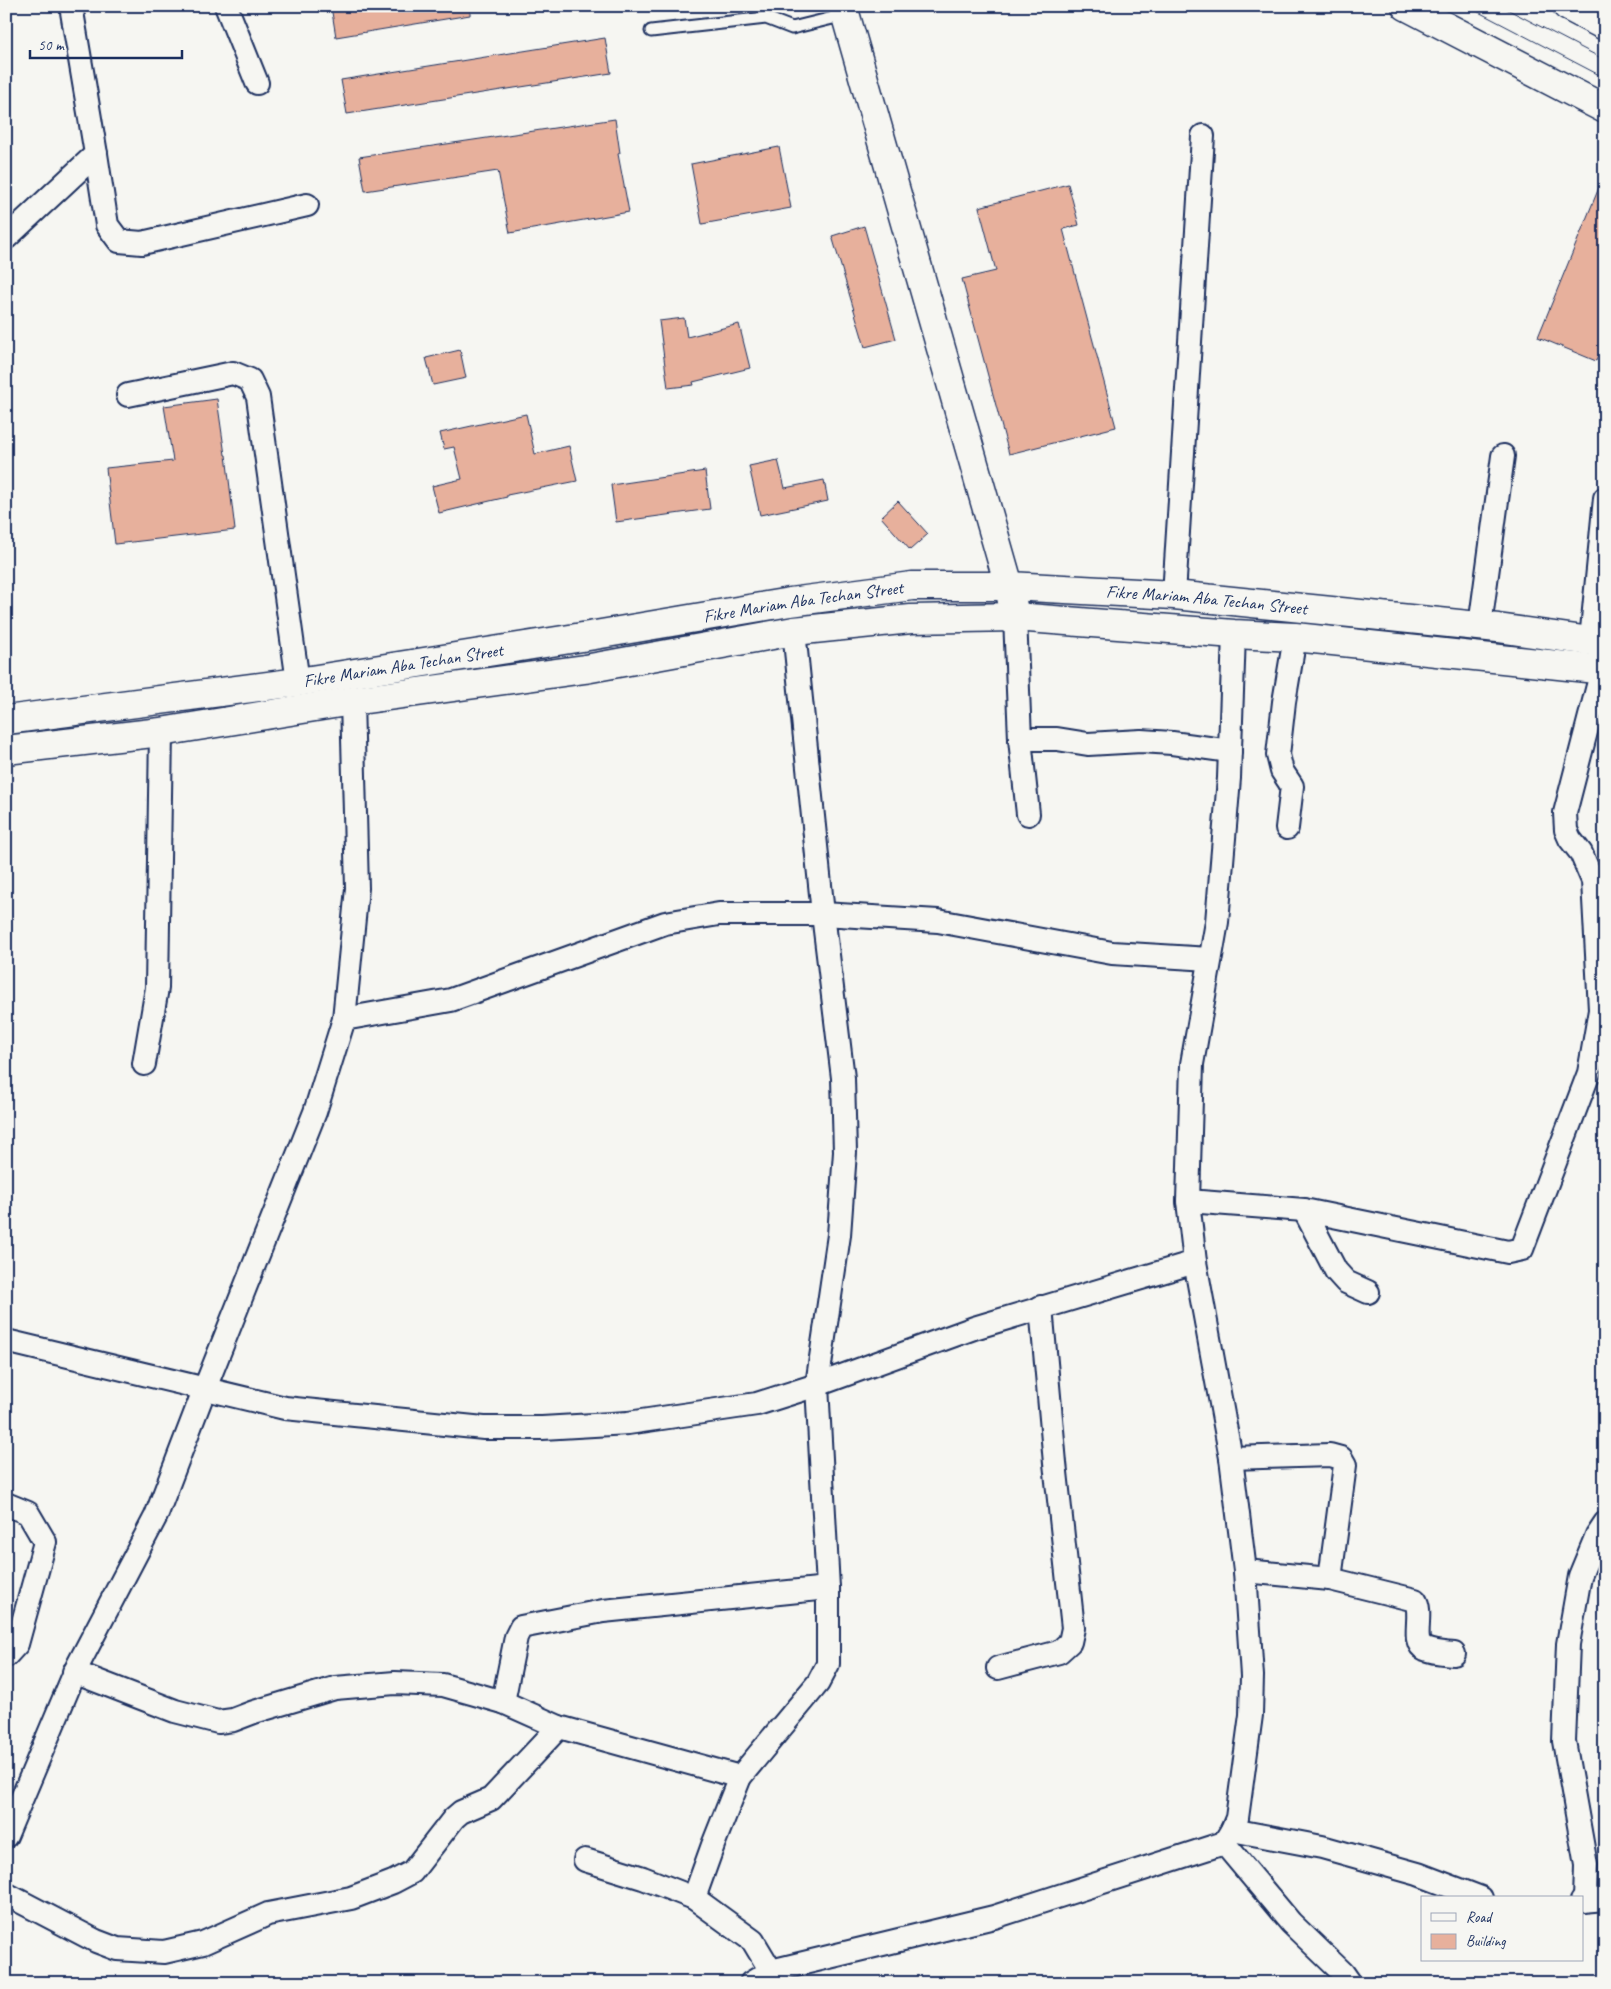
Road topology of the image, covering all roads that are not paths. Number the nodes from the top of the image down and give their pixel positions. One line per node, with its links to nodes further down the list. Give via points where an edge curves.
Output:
1 (71, 6): 11 (street)
2 (226, 6): 8 (street)
3 (1406, 6): 9 (main road)
4 (1567, 6): 6 (main road)
5 (844, 11): 7 (lane, via 792,28 766,18); 17 (main road)
6 (1603, 21)
7 (651, 31)
8 (257, 83)
9 (1605, 108)
10 (1203, 136): 18 (street)
11 (96, 154): 12 (street, via 107,225 119,241 142,244); 13 (street)
12 (308, 206)
13 (6, 238)
14 (128, 395): 27 (street, via 233,373 250,380 258,397)
15 (1503, 456): 20 (street)
16 (1605, 498): 24 (street)
17 (1009, 586): 18 (main road, Fikre Mariam Aba Techan Street); 19 (main road); 27 (main road, Fikre Mariam Aba Techan Street, via 912,586 851,593)
18 (1174, 596): 20 (main road, Fikre Mariam Aba Techan Street)
19 (1015, 617): 21 (main road, Fikre Mariam Aba Techan Street, via 911,619); 22 (main road, Fikre Mariam Aba Techan Street); 31 (street)
20 (1489, 627): 24 (main road, Fikre Mariam Aba Techan Street); 25 (main road)
21 (794, 631): 28 (main road, Fikre Mariam Aba Techan Street, via 585,668); 36 (street)
22 (1234, 634): 23 (main road, Fikre Mariam Aba Techan Street); 33 (street)
23 (1295, 636): 25 (main road, Fikre Mariam Aba Techan Street); 35 (street, via 1278,755 1282,771 1292,786)
24 (1598, 641)
25 (1498, 657): 26 (main road, Fikre Mariam Aba Techan Street)
26 (1603, 670): 41 (street, via 1565,813 1566,830 1593,881 1600,1010 1589,1074 1522,1249 1508,1252)
27 (298, 682): 29 (main road, Fikre Mariam Aba Techan Street)
28 (352, 701): 30 (main road, Fikre Mariam Aba Techan Street); 38 (street, via 357,888)
29 (6, 720)
30 (161, 732): 32 (main road, Fikre Mariam Aba Techan Street); 39 (street, via 157,988)
31 (1020, 739): 33 (street, via 1088,744 1141,741); 34 (street)
32 (6, 750)
33 (1230, 751): 37 (street, via 1217,922)
34 (1028, 814)
35 (1287, 828)
36 (823, 914): 37 (street, via 938,921 1112,953); 38 (street, via 718,914 666,922 451,1000); 46 (street, via 843,1078 845,1152 840,1236)
37 (1210, 959): 40 (street, via 1192,1064)
38 (344, 1019): 47 (street, via 315,1112)
39 (144, 1064)
40 (1188, 1202): 41 (street); 42 (street)
41 (1304, 1210): 43 (street, via 1336,1271 1346,1282)
42 (1195, 1262): 44 (street); 48 (street)
43 (1368, 1292)
44 (1041, 1307): 46 (street); 56 (street, via 1073,1628 1070,1642 1059,1652)
45 (6, 1341): 47 (street)
46 (817, 1385): 47 (street, via 757,1404 628,1423 542,1428 484,1428 286,1408); 53 (street)
47 (204, 1388): 57 (street, via 156,1516)
48 (1231, 1458): 51 (street); 52 (street, via 1341,1458 1345,1465)
49 (6, 1504): 55 (street, via 28,1513 45,1542 17,1644)
50 (1605, 1523): 67 (street, via 1580,1576 1568,1644 1564,1741)
51 (1245, 1571): 52 (street); 62 (street, via 1252,1676 1251,1715 1237,1818)
52 (1330, 1579): 54 (street, via 1416,1600 1421,1647)
53 (828, 1588): 58 (street, via 603,1611 521,1627); 60 (street, via 828,1664 818,1682)
54 (1454, 1654)
55 (6, 1656)
56 (998, 1668)
57 (74, 1672): 58 (street, via 175,1711 218,1722 335,1688 395,1683 443,1685); 61 (street)
58 (502, 1702): 59 (street)
59 (560, 1728): 60 (street); 64 (street, via 491,1799 454,1818 412,1872 351,1898 268,1914 204,1943 164,1952 117,1949)
60 (740, 1777): 66 (street)
61 (6, 1836)
62 (1228, 1837): 65 (street, via 1322,1847 1418,1874); 68 (street, via 994,1917); 70 (street, via 1291,1923)
63 (585, 1860): 66 (street)
64 (6, 1894)
65 (1476, 1896)
66 (694, 1898): 68 (street, via 754,1941)
67 (1591, 1901)
68 (771, 1971): 69 (street)
69 (751, 1983)
70 (1350, 1983)

